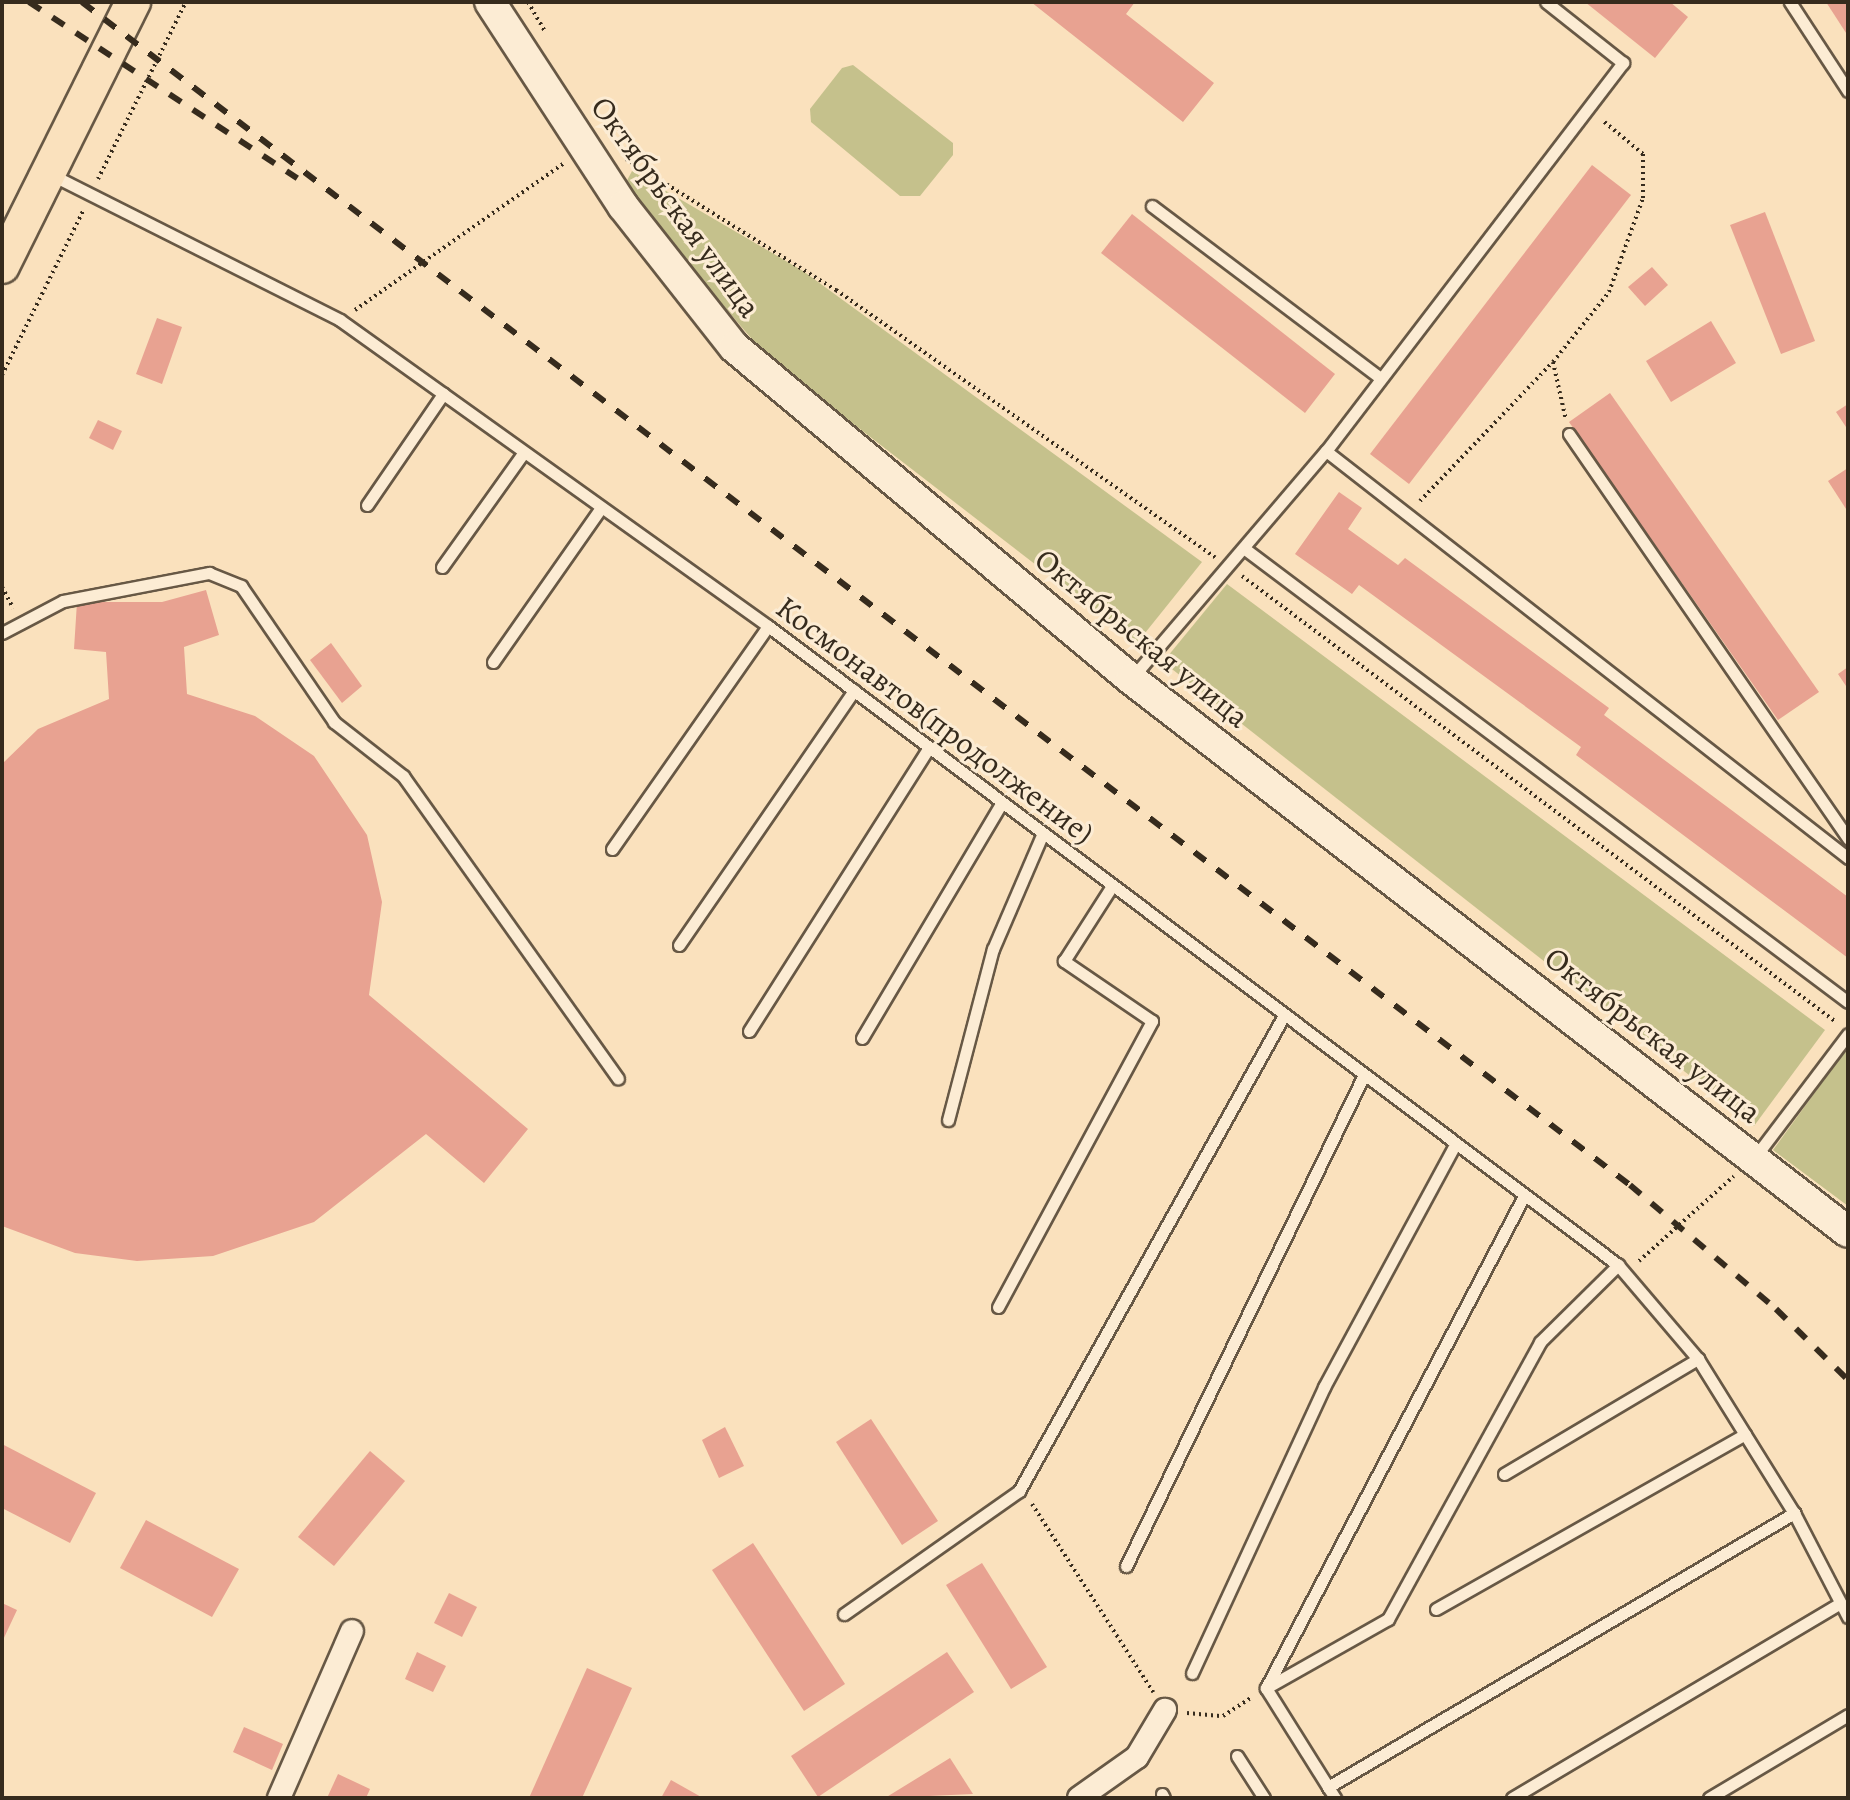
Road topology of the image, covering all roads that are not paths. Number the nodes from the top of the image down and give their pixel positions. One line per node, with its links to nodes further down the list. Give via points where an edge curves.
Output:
1 (133, 2): 6 (main road)
2 (1546, 2): 9 (lane, via 1623,63)
3 (1790, 2): 5 (lane)
4 (491, 6): 21 (main road, Октябрьская улица, via 623,206 734,347)
5 (1848, 91)
6 (48, 173): 8 (main road); 10 (lane, Космонавтов(продолжение), via 340,320)
7 (1152, 206): 9 (lane)
8 (2, 266)
9 (1380, 378): 12 (lane)
10 (443, 394): 13 (lane, Космонавтов(продолжение)); 14 (lane)
11 (1569, 434): 26 (lane)
12 (1326, 451): 16 (lane); 28 (lane)
13 (524, 452): 15 (lane, Космонавтов(продолжение)); 17 (lane)
14 (367, 505)
15 (601, 508): 18 (lane, Космонавтов(продолжение)); 20 (lane)
16 (1245, 549): 21 (lane); 31 (lane)
17 (442, 567)
18 (768, 626): 22 (lane, Космонавтов(продолжение)); 27 (lane)
19 (2, 633): 37 (lane, via 63,601 209,573 241,586 334,722 403,776)
20 (493, 662)
21 (1131, 679): 40 (main road, Октябрьская улица)
22 (854, 690): 23 (lane, Космонавтов(продолжение)); 30 (lane)
23 (929, 747): 24 (lane, Космонавтов(продолжение)); 33 (lane)
24 (1002, 802): 25 (lane, Космонавтов(продолжение)); 35 (lane)
25 (1043, 833): 29 (lane, Космонавтов(продолжение)); 38 (lane, via 993,949)
26 (1848, 839)
27 (612, 849)
28 (1848, 858)
29 (1112, 886): 32 (lane, Космонавтов(продолжение)); 44 (lane, via 1064,961 1152,1021)
30 (679, 945)
31 (1848, 1002)
32 (1283, 1017): 36 (lane, Космонавтов(продолжение)); 52 (lane, via 1021,1488)
33 (749, 1031)
34 (1848, 1034): 40 (lane)
35 (862, 1038)
36 (1363, 1077): 39 (lane, Космонавтов(продолжение)); 49 (lane)
37 (618, 1078)
38 (948, 1120)
39 (1455, 1145): 41 (lane, Космонавтов(продолжение)); 55 (lane, via 1324,1387)
40 (1754, 1158): 42 (main road, Октябрьская улица)
41 (1524, 1196): 43 (lane, Космонавтов(продолжение)); 56 (lane)
42 (1848, 1232)
43 (1622, 1269): 45 (lane, Космонавтов(продолжение)); 56 (lane, via 1540,1342 1388,1619)
44 (998, 1307)
45 (1698, 1359): 46 (lane, Космонавтов(продолжение)); 47 (lane)
46 (1745, 1434): 48 (lane, Космонавтов(продолжение)); 51 (lane)
47 (1504, 1474)
48 (1794, 1513): 50 (lane, Космонавтов(продолжение)); 60 (lane)
49 (1126, 1566)
50 (1840, 1603): 53 (lane, Космонавтов(продолжение)); 65 (lane)
51 (1436, 1609)
52 (844, 1614)
53 (1848, 1617)
54 (352, 1631): 61 (street)
55 (1192, 1673)
56 (1266, 1688): 60 (lane)
57 (1165, 1710): 62 (street, via 1137,1757)
58 (1848, 1715): 66 (lane)
59 (1237, 1756): 63 (lane)
60 (1328, 1787): 64 (lane)
61 (279, 1798)
62 (1079, 1798)
63 (1264, 1798)
64 (1335, 1798)
65 (1512, 1798)
66 (1709, 1798)

